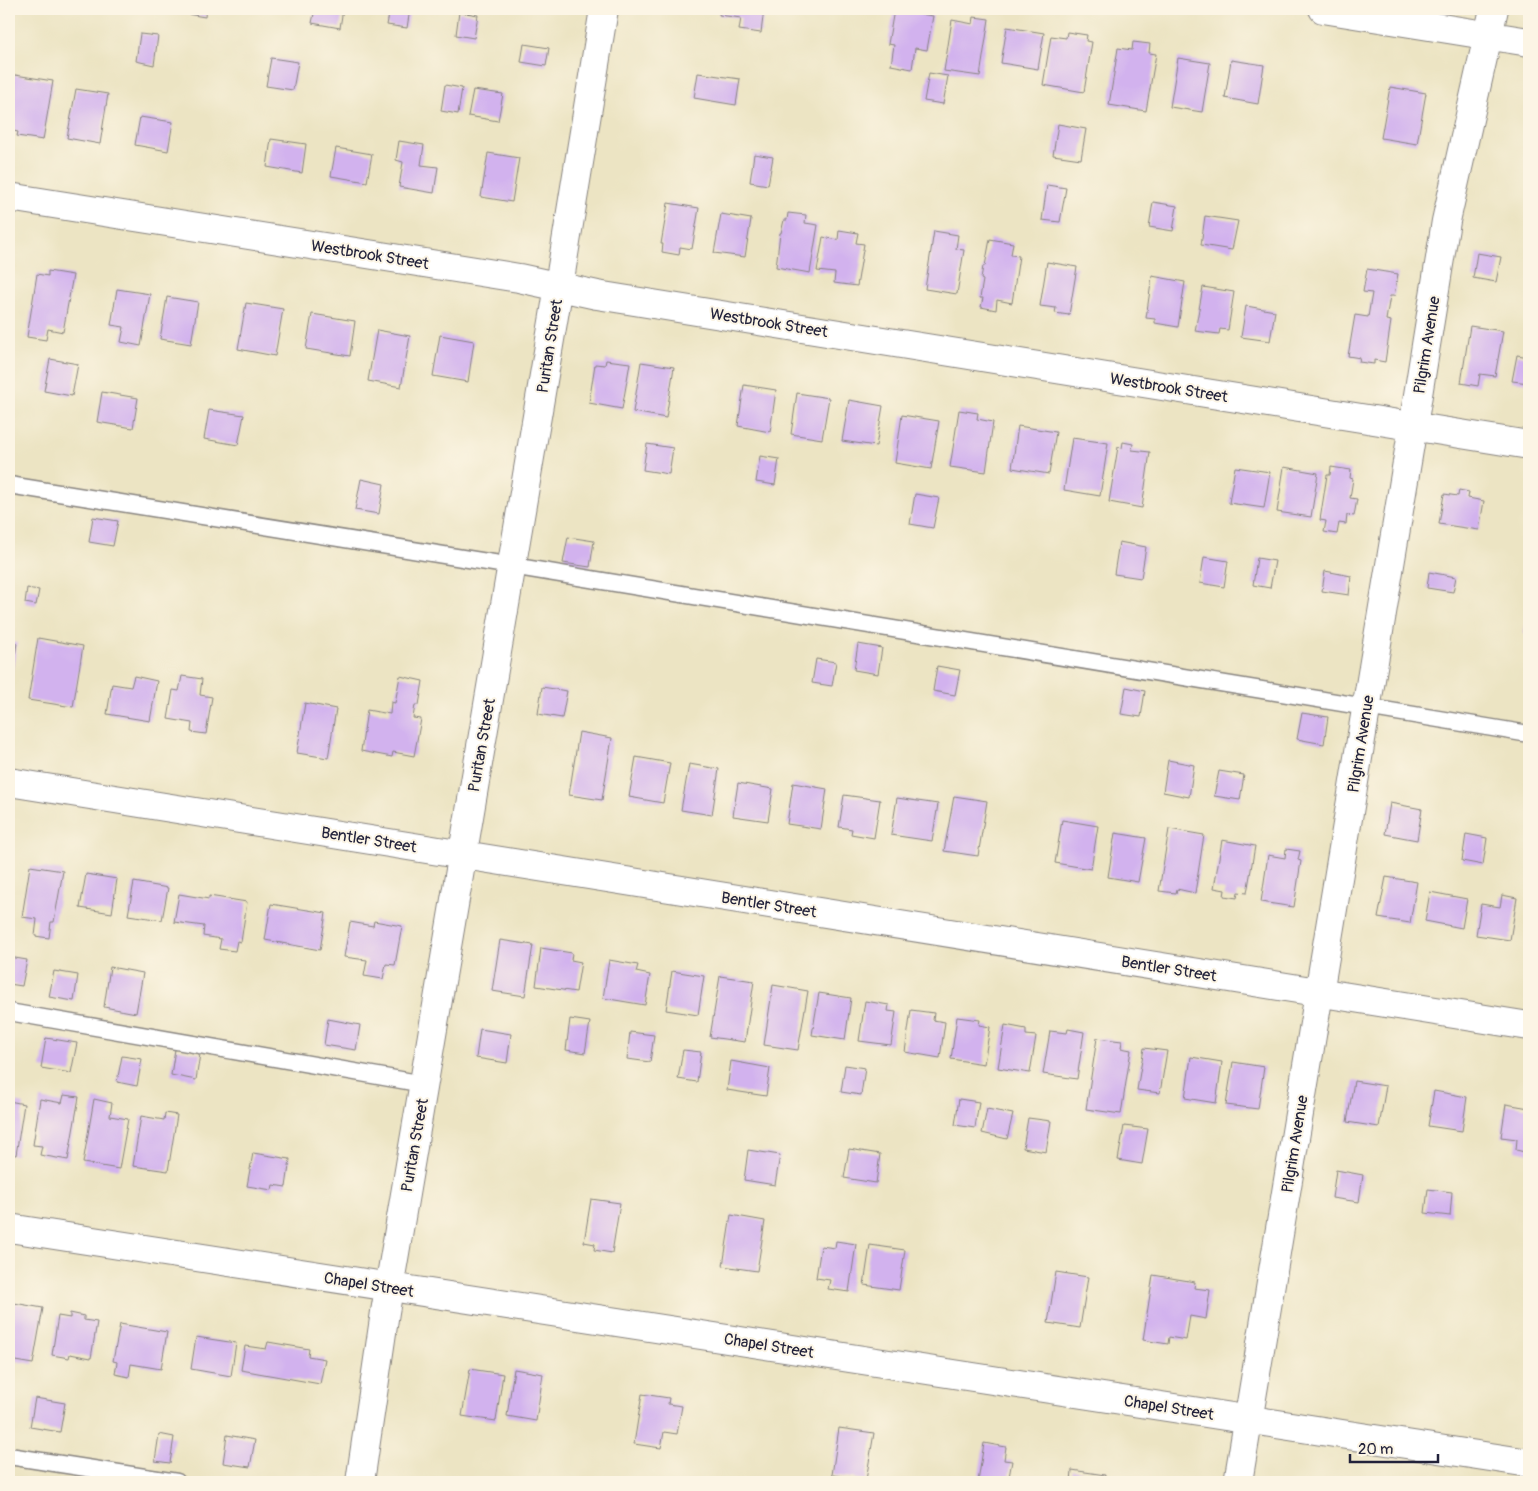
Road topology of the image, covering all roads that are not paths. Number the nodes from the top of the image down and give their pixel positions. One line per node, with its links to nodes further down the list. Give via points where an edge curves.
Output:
1 (604, 9): 7 (street, Puritan Street)
2 (1323, 9): 4 (street)
3 (1494, 9): 4 (street, Pilgrim Avenue)
4 (1487, 35): 5 (street); 8 (street, Pilgrim Avenue, via 1446,221)
5 (1529, 42)
6 (9, 197): 7 (street, Westbrook Street, via 519,278)
7 (558, 288): 8 (street, Westbrook Street); 11 (street, Puritan Street)
8 (1413, 426): 9 (street, Westbrook Street); 12 (street, Pilgrim Avenue)
9 (1529, 445)
10 (9, 485): 11 (lane)
11 (512, 566): 12 (lane); 15 (street, Puritan Street)
12 (1366, 708): 13 (lane); 16 (street, Pilgrim Avenue)
13 (1529, 734)
14 (9, 782): 15 (street, Bentler Street)
15 (463, 855): 16 (street, Bentler Street); 19 (street, Puritan Street)
16 (1319, 993): 18 (street, Bentler Street); 22 (street, Pilgrim Avenue)
17 (9, 1012): 19 (lane)
18 (1529, 1026)
19 (424, 1084): 21 (street, Puritan Street)
20 (9, 1228): 21 (street, Chapel Street)
21 (389, 1287): 22 (street, Chapel Street); 26 (street, Puritan Street)
22 (1248, 1419): 24 (street, Chapel Street); 27 (street, Pilgrim Avenue)
23 (9, 1456): 25 (lane)
24 (1529, 1463)
25 (177, 1482)
26 (360, 1482)
27 (1238, 1482)

